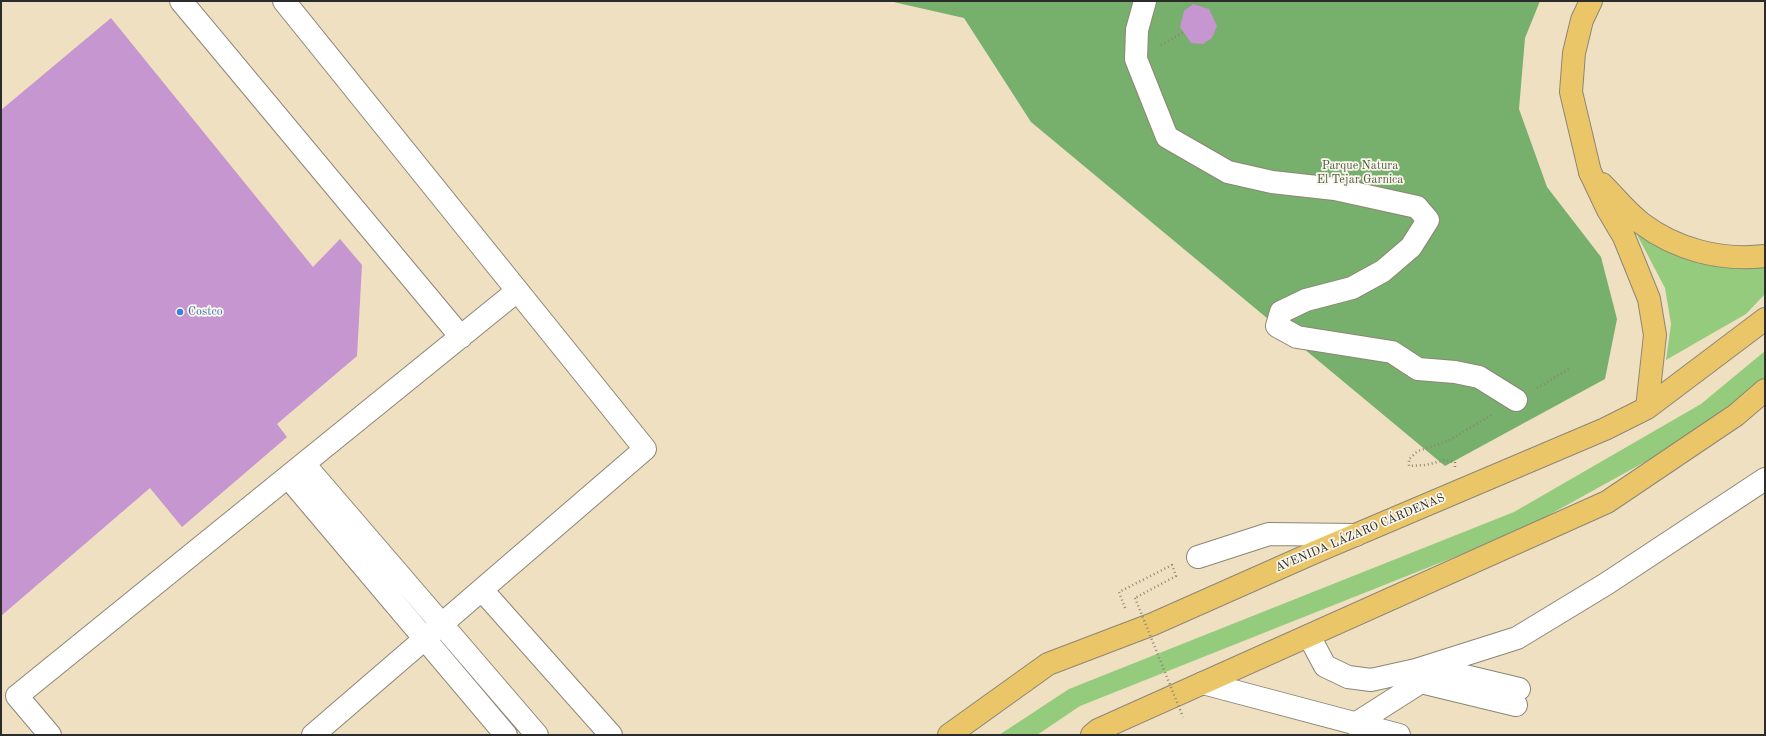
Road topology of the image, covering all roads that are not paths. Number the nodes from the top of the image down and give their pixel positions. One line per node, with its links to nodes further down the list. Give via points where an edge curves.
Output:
1 (181, 1): 9 (street)
2 (284, 1): 7 (street)
3 (1145, 1): 11 (street, via 1137,30 1136,59 1167,137 1228,172 1272,182 1335,189 1417,207 1428,220 1411,247 1383,271 1352,288 1306,300 1280,312 1277,326 1297,337 1392,352 1418,369 1479,377)
4 (1591, 1): 5 (main road, via 1582,20 1574,53 1571,92)
5 (1590, 172): 6 (main road, via 1641,223 1672,242 1706,254 1743,259); 12 (main road, via 1624,237 1649,299 1655,335)
6 (1765, 256)
7 (517, 291): 9 (street); 17 (street, via 645,449)
8 (1765, 319): 12 (main road, AVENIDA LÁZARO CÁRDENAS)
9 (461, 337): 13 (street)
10 (1765, 390): 19 (main road, via 1736,415 1607,502)
11 (1516, 400)
12 (1647, 408): 15 (main road, AVENIDA LÁZARO CÁRDENAS, via 1605,429)
13 (296, 470): 18 (street); 20 (street); 24 (street, via 17,696)
14 (1765, 479): 21 (street, via 1606,584 1517,638)
15 (1356, 535): 16 (street, via 1269,534); 29 (main road, AVENIDA LÁZARO CÁRDENAS, via 1153,624 1048,664)
16 (1198, 557)
17 (482, 590): 18 (street); 28 (street)
18 (441, 625): 20 (street); 27 (street)
19 (1309, 636): 21 (street, via 1325,666 1348,677 1371,680); 22 (main road)
20 (425, 639): 25 (street); 26 (street)
21 (1426, 666): 23 (street, via 1518,697 1421,682)
22 (1203, 683): 23 (street); 30 (main road)
23 (1355, 724): 31 (street)
24 (50, 735)
25 (313, 735)
26 (506, 735)
27 (537, 735)
28 (611, 735)
29 (948, 735)
30 (1092, 735)
31 (1399, 735)

